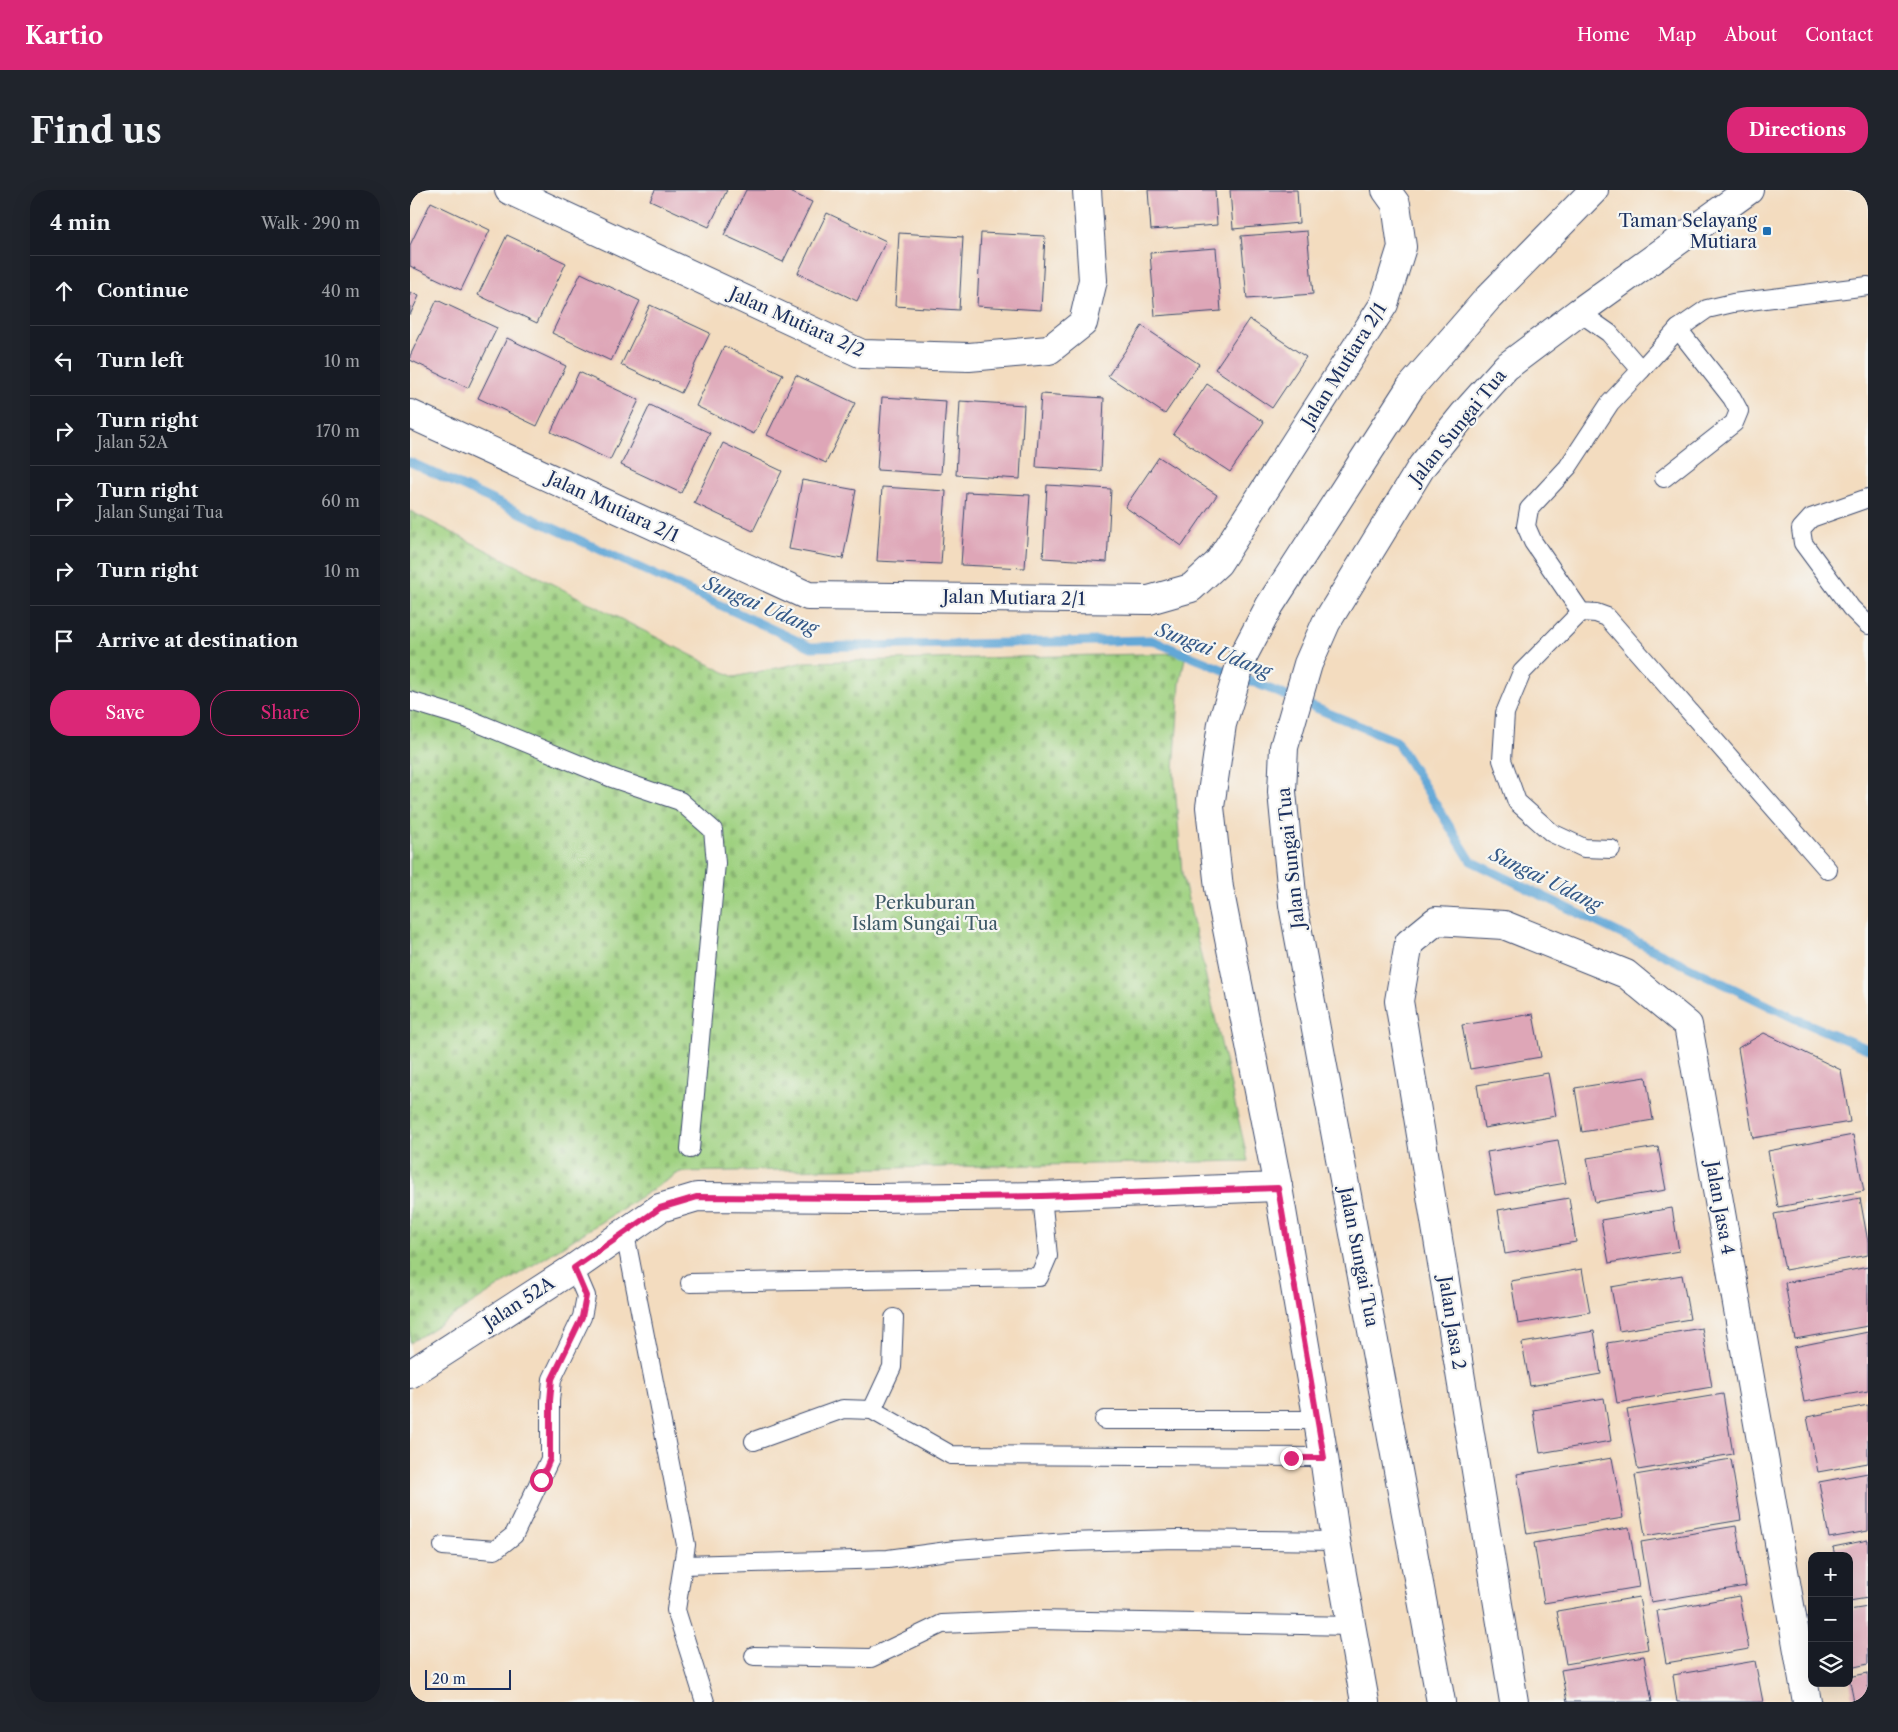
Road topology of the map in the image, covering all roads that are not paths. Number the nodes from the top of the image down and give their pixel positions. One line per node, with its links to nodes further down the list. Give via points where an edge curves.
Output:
1 (509, 190): 2 (street, Jalan Mutiara 2/2, via 862,354 969,357 1050,350 1083,323 1093,280)
2 (1087, 190)
3 (1386, 190): 10 (street, Jalan Mutiara 2/1, via 1396,204 1402,248 1384,304 1218,563 1191,588 1149,600 808,596)
4 (1594, 190): 20 (street, via 1488,298 1410,388 1270,605 1243,656 1222,724 1210,807 1219,888)
5 (1749, 190): 7 (street, Jalan Sungai Tua)
6 (1868, 286): 8 (lane, via 1733,303 1707,309)
7 (1579, 312): 9 (lane, via 1609,333); 39 (street, Jalan Sungai Tua, via 1506,367 1422,466 1326,623 1308,664 1284,747 1282,792 1293,904)
8 (1678, 328): 9 (lane); 11 (lane, via 1739,411 1734,422)
9 (1641, 370): 13 (lane, via 1610,403 1568,467 1529,509 1526,526 1533,542)
10 (410, 414)
11 (1664, 478)
12 (1868, 498): 14 (lane, via 1811,518 1801,530 1803,543 1851,608)
13 (1581, 612): 16 (lane, via 1522,672 1506,713 1502,760 1517,802 1552,833 1584,848); 17 (lane, via 1607,617)
14 (1868, 625)
15 (410, 701): 19 (lane, via 466,718 612,778 680,801 714,830 716,863)
16 (1612, 849)
17 (1828, 870)
18 (1409, 943): 40 (street, Jalan Jasa 2, via 1399,1001); 41 (street, Jalan Jasa 4, via 1436,921 1504,925 1626,974 1688,1025)
19 (690, 1149)
20 (1278, 1188): 21 (street, Jalan 52A); 29 (street)
21 (1042, 1196): 22 (street, Jalan 52A, via 697,1197 660,1208); 24 (lane, via 1048,1256 1039,1277)
22 (625, 1234): 23 (street, Jalan 52A); 34 (lane, via 686,1545)
23 (574, 1268): 26 (street, Jalan 52A); 33 (lane, via 586,1296 582,1317 552,1379 550,1459 541,1480 514,1535 495,1550)
24 (690, 1283)
25 (894, 1318): 27 (lane, via 892,1367)
26 (410, 1374)
27 (872, 1410): 30 (lane, via 843,1408); 31 (lane, via 951,1455)
28 (1104, 1420): 29 (lane)
29 (1317, 1420): 31 (street)
30 (754, 1441)
31 (1324, 1458): 32 (street)
32 (1336, 1541): 34 (lane, via 1068,1542 955,1550 888,1559); 35 (street)
33 (443, 1546)
34 (684, 1565): 37 (lane, via 676,1610)
35 (1351, 1626): 36 (lane, via 1025,1620 942,1624 871,1658); 38 (street)
36 (754, 1656)
37 (705, 1702)
38 (1365, 1702)
39 (1441, 1702)
40 (1514, 1702)
41 (1807, 1702)

